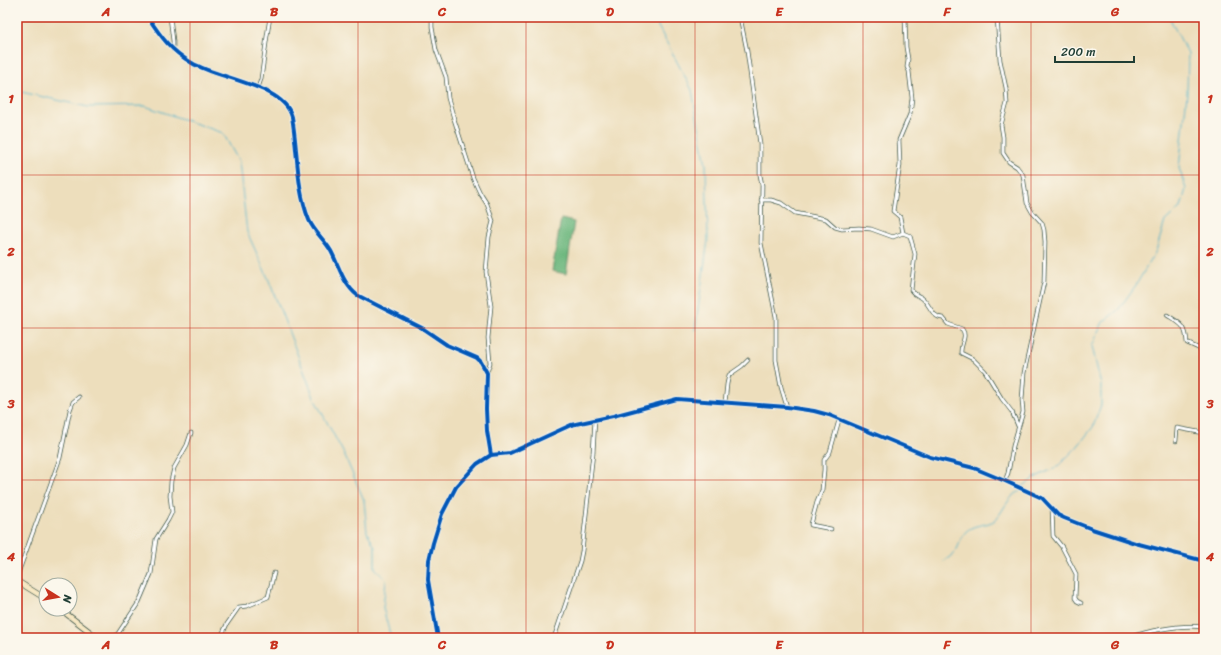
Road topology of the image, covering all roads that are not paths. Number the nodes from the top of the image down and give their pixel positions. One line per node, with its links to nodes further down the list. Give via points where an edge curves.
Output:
1 (78, 17): 2 (street)
2 (96, 17)
3 (148, 17): 10 (street)
4 (170, 17): 10 (street)
5 (270, 17): 11 (street, via 262,80)
6 (432, 17): 17 (street, via 436,50 446,77 454,119 472,178 493,220 486,269 491,306 488,338 490,363)
7 (740, 17): 12 (street, via 760,144)
8 (905, 17): 13 (street, via 907,67 912,98 910,114 899,140 900,165 893,211 901,221)
9 (997, 17): 23 (street, via 1007,103 1001,125 1003,152 1009,162 1023,175 1027,203 1042,223 1045,242 1044,282 1024,373 1023,412)
10 (173, 50): 11 (street, via 204,69)
11 (258, 88): 17 (street, via 280,99 290,111 301,187 309,218 350,288 357,295 422,328 447,345 477,358)
12 (761, 200): 13 (street, via 781,203 795,213 826,219 835,227 842,229 871,229 893,237); 20 (street, via 761,244 776,317 777,366)
13 (903, 234): 23 (street, via 910,236 915,254 911,290 926,302 939,318 962,328 965,337 961,353 973,359 985,371 1012,412)
14 (1167, 315): 15 (street, via 1178,321 1186,330 1187,343)
15 (1204, 350)
16 (748, 360): 19 (street, via 729,375)
17 (487, 372): 27 (street, via 487,431)
18 (79, 397): 33 (street, via 69,412 60,458)
19 (725, 403): 20 (street); 21 (street, via 676,399)
20 (787, 407): 22 (street, via 814,411)
21 (595, 419): 27 (street, via 571,425 510,454); 43 (street, via 582,551)
22 (839, 420): 28 (street, via 930,457 974,468); 30 (street, via 830,452 824,460 822,490 811,522 811,525)
23 (1018, 426): 28 (street)
24 (191, 433): 40 (street, via 174,468 170,496 172,512 156,539 151,574 139,602)
25 (1204, 433): 26 (street, via 1177,428)
26 (1176, 441)
27 (491, 455): 42 (street, via 477,464 456,487 442,514 433,543 428,580)
28 (1005, 481): 29 (street, via 1042,498)
29 (1052, 508): 31 (street, via 1058,515 1092,529); 36 (street, via 1053,536 1075,572 1075,598)
30 (831, 529)
31 (1204, 561)
32 (274, 573): 41 (street, via 268,597 239,607)
33 (17, 576)
34 (17, 581): 35 (main road)
35 (38, 594)
36 (1081, 603)
37 (70, 617): 39 (main road)
38 (1204, 627): 44 (street, via 1164,628)
39 (98, 638)
40 (115, 638)
41 (220, 638)
42 (438, 638)
43 (554, 638)
44 (1127, 638)

